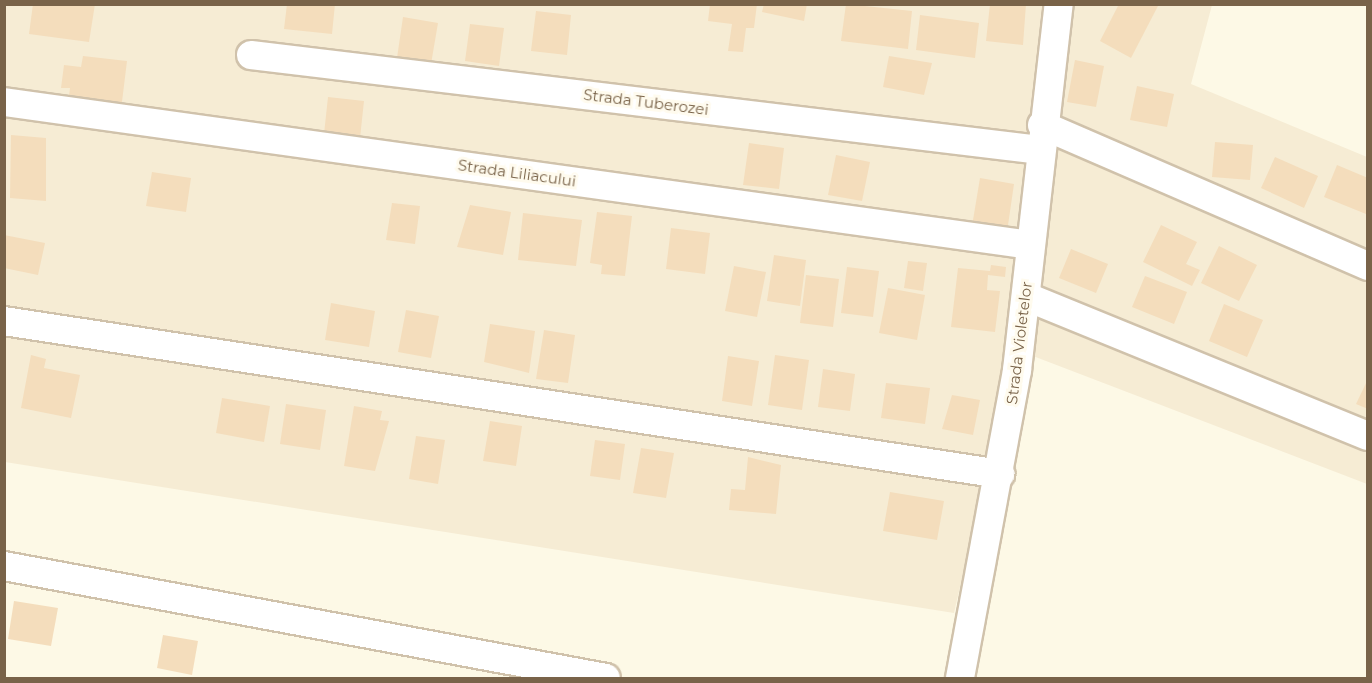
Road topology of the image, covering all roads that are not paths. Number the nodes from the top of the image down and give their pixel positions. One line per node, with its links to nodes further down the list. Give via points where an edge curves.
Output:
1 (1059, 4): 4 (street, Strada Violetelor)
2 (251, 55): 4 (street, Strada Tuberozei)
3 (4, 102): 5 (street, Strada Liliacului)
4 (1042, 137): 5 (street, Strada Violetelor); 6 (street, Strada Tuberozei)
5 (1030, 245): 7 (street, Strada Violetelor)
6 (1368, 266)
7 (1027, 297): 9 (street); 10 (street, Strada Violetelor)
8 (4, 321): 10 (street)
9 (1368, 436)
10 (1000, 474): 13 (street, Strada Violetelor)
11 (4, 566): 12 (street)
12 (606, 678)
13 (960, 678)

